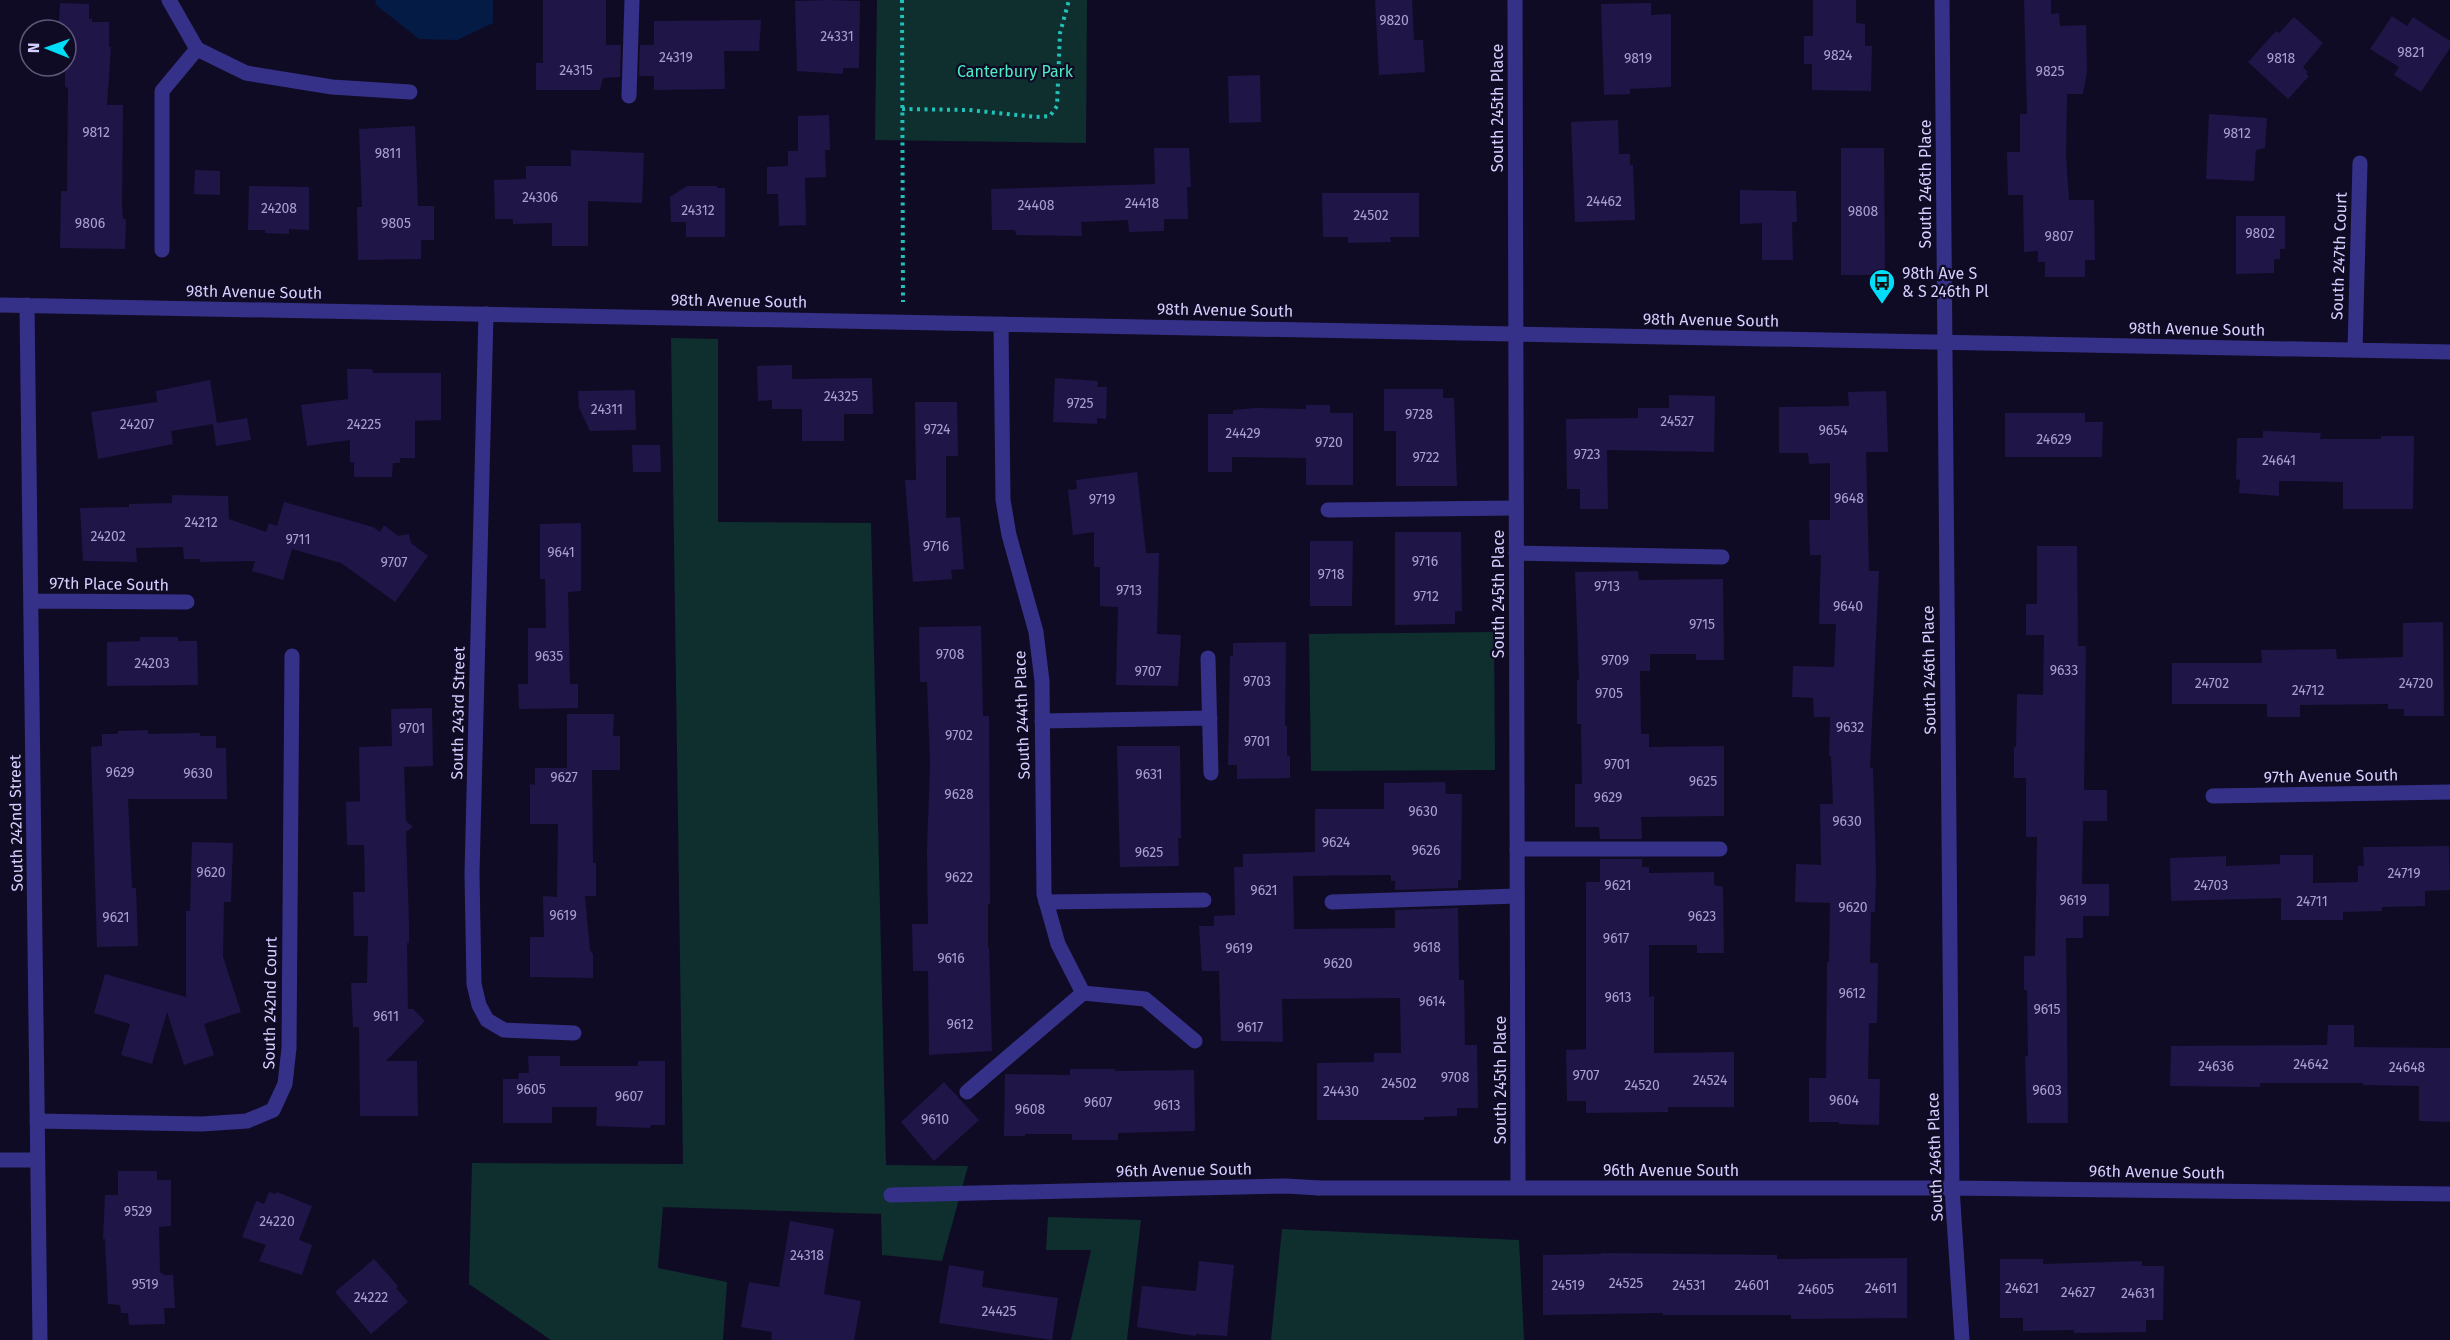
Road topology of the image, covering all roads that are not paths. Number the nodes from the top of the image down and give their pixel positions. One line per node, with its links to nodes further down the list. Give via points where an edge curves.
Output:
1 (169, 0): 5 (street)
2 (632, 0): 7 (street)
3 (1515, 0): 14 (street, South 245th Place)
4 (1942, 0): 15 (street, South 246th Place)
5 (197, 49): 6 (street, via 246,73 332,87); 9 (street, via 162,91)
6 (410, 92)
7 (629, 96)
8 (2360, 163): 16 (street, South 247th Court)
9 (162, 250)
10 (0, 305): 11 (street, 98th Avenue South)
11 (27, 305): 12 (street, 98th Avenue South); 22 (street, South 242nd Street)
12 (486, 314): 13 (street, 98th Avenue South); 38 (street, South 243rd Street, via 472,874 474,984 478,1005 487,1020 504,1030)
13 (1001, 324): 14 (street, 98th Avenue South); 27 (street, South 244th Place, via 1002,500 1036,632)
14 (1516, 334): 15 (street, 98th Avenue South); 18 (street, South 245th Place)
15 (1944, 342): 16 (street, 98th Avenue South); 45 (street, South 246th Place)
16 (2355, 350): 17 (street, 98th Avenue South)
17 (2450, 352)
18 (1516, 508): 19 (street); 20 (street, South 245th Place)
19 (1328, 510)
20 (1516, 553): 21 (street); 31 (street, South 245th Place)
21 (1722, 556)
22 (31, 601): 23 (street, 97th Place South); 41 (street, South 242nd Street)
23 (187, 602)
24 (292, 656): 41 (street, South 242nd Court, via 289,1048 285,1084 273,1110 247,1121 202,1124)
25 (1209, 658): 26 (street)
26 (1210, 718): 27 (street); 28 (street)
27 (1042, 721): 35 (street, South 244th Place)
28 (1211, 773)
29 (2450, 792): 30 (street, 97th Avenue South)
30 (2213, 796)
31 (1517, 849): 32 (street); 33 (street, South 245th Place)
32 (1720, 849)
33 (1517, 896): 36 (street); 44 (street, South 245th Place)
34 (1204, 900): 35 (street)
35 (1046, 902): 37 (street, South 244th Place, via 1058,944)
36 (1332, 902)
37 (1083, 993): 39 (street, via 1145,999); 40 (street)
38 (574, 1033)
39 (1195, 1041)
40 (967, 1092)
41 (37, 1121): 43 (street, South 242nd Street)
42 (0, 1160): 43 (street)
43 (38, 1160): 48 (street, South 242nd Street)
44 (1518, 1188): 45 (street, 96th Avenue South); 47 (street, 96th Avenue South, via 1286,1186)
45 (1952, 1188): 46 (street, 96th Avenue South); 49 (street, South 246th Place)
46 (2450, 1194)
47 (891, 1195)
48 (40, 1340)
49 (1962, 1340)

